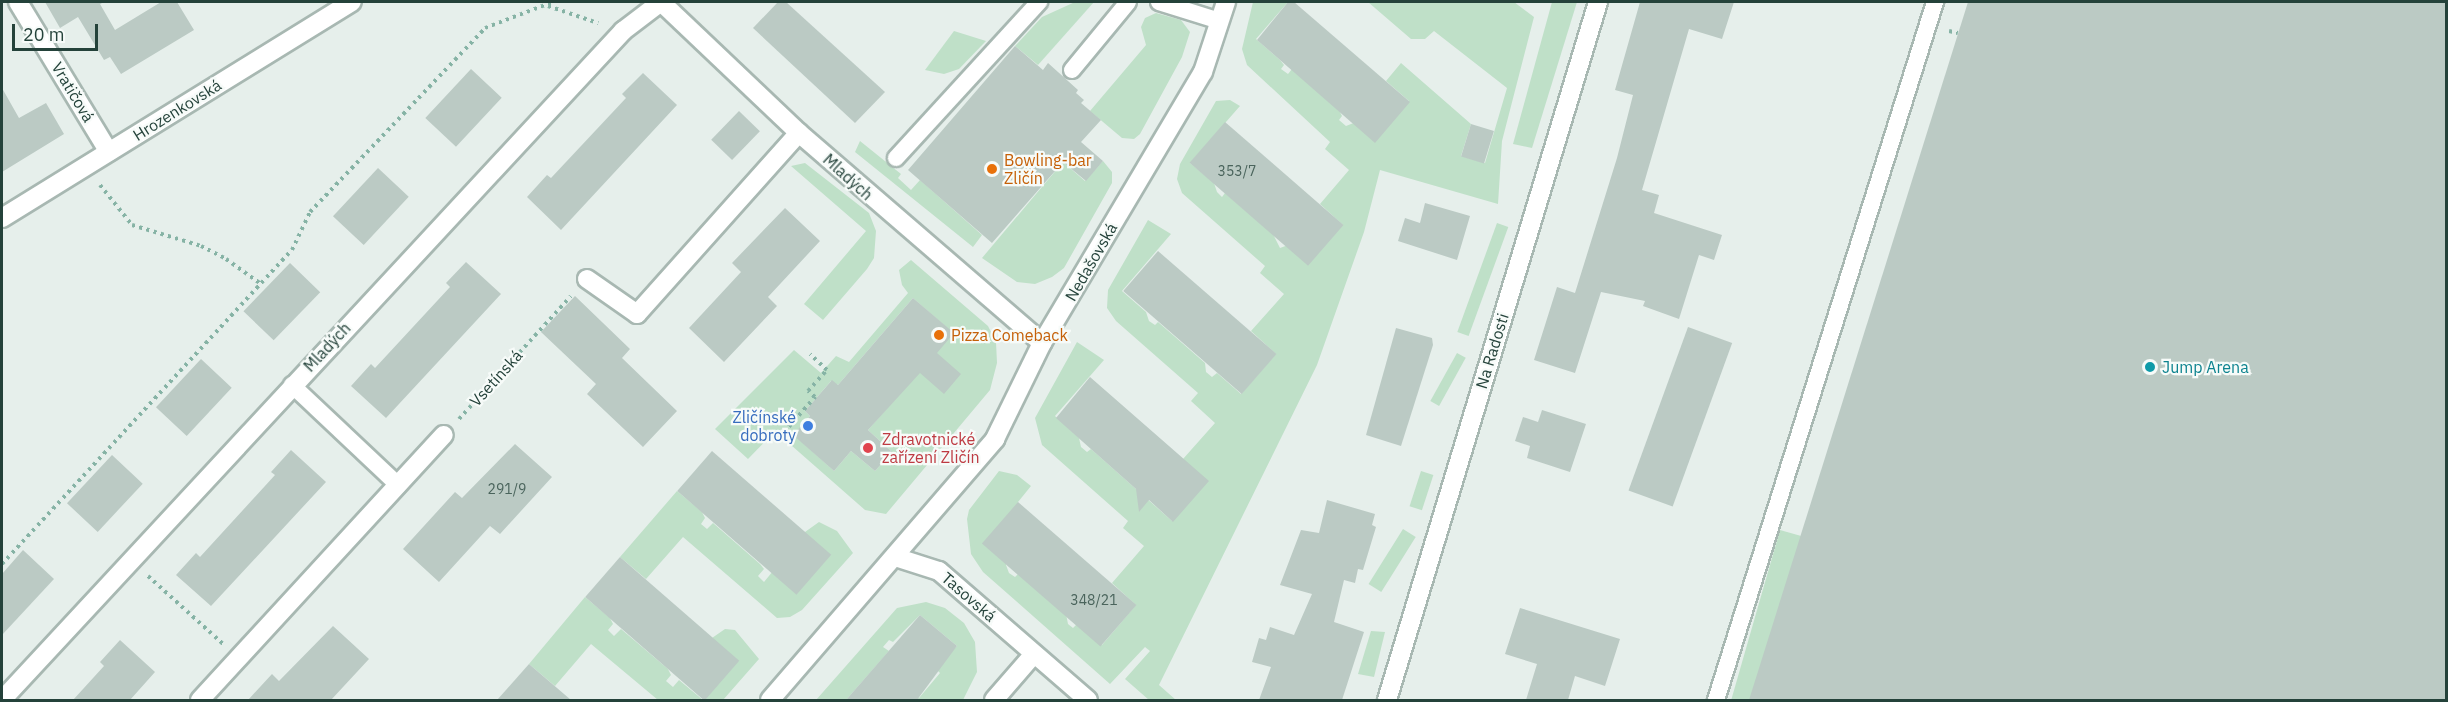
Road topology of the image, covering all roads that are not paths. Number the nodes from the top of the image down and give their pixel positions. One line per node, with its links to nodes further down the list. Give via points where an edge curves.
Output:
1 (18, 2): 13 (street, Vratičová)
2 (352, 2): 13 (street, Hrozenkovská)
3 (661, 2): 12 (street, Mladých); 18 (street, Mladých, via 623,31)
4 (1039, 2): 14 (lane)
5 (1128, 2): 11 (lane)
6 (1159, 2): 10 (lane)
7 (1226, 2): 10 (street, Nedašovská)
8 (1598, 2): 28 (street, Na Radosti)
9 (1935, 2): 29 (lane)
10 (1220, 21): 17 (street, Nedašovská, via 1203,72)
11 (1072, 70)
12 (799, 133): 16 (street, via 637,314); 17 (street, Mladých)
13 (108, 152): 15 (street, Hrozenkovská)
14 (896, 158)
15 (2, 218)
16 (587, 279)
17 (1042, 343): 21 (street, Nedašovská, via 995,439)
18 (292, 385): 20 (lane); 23 (street, Mladých)
19 (444, 435): 20 (street)
20 (398, 484): 24 (street)
21 (895, 557): 22 (street, Tasovská, via 939,571); 25 (street, Nedašovská)
22 (1034, 654): 26 (street); 27 (street, Tasovská)
23 (2, 700)
24 (200, 700)
25 (770, 700)
26 (994, 700)
27 (1088, 700)
28 (1387, 700)
29 (1716, 700)

